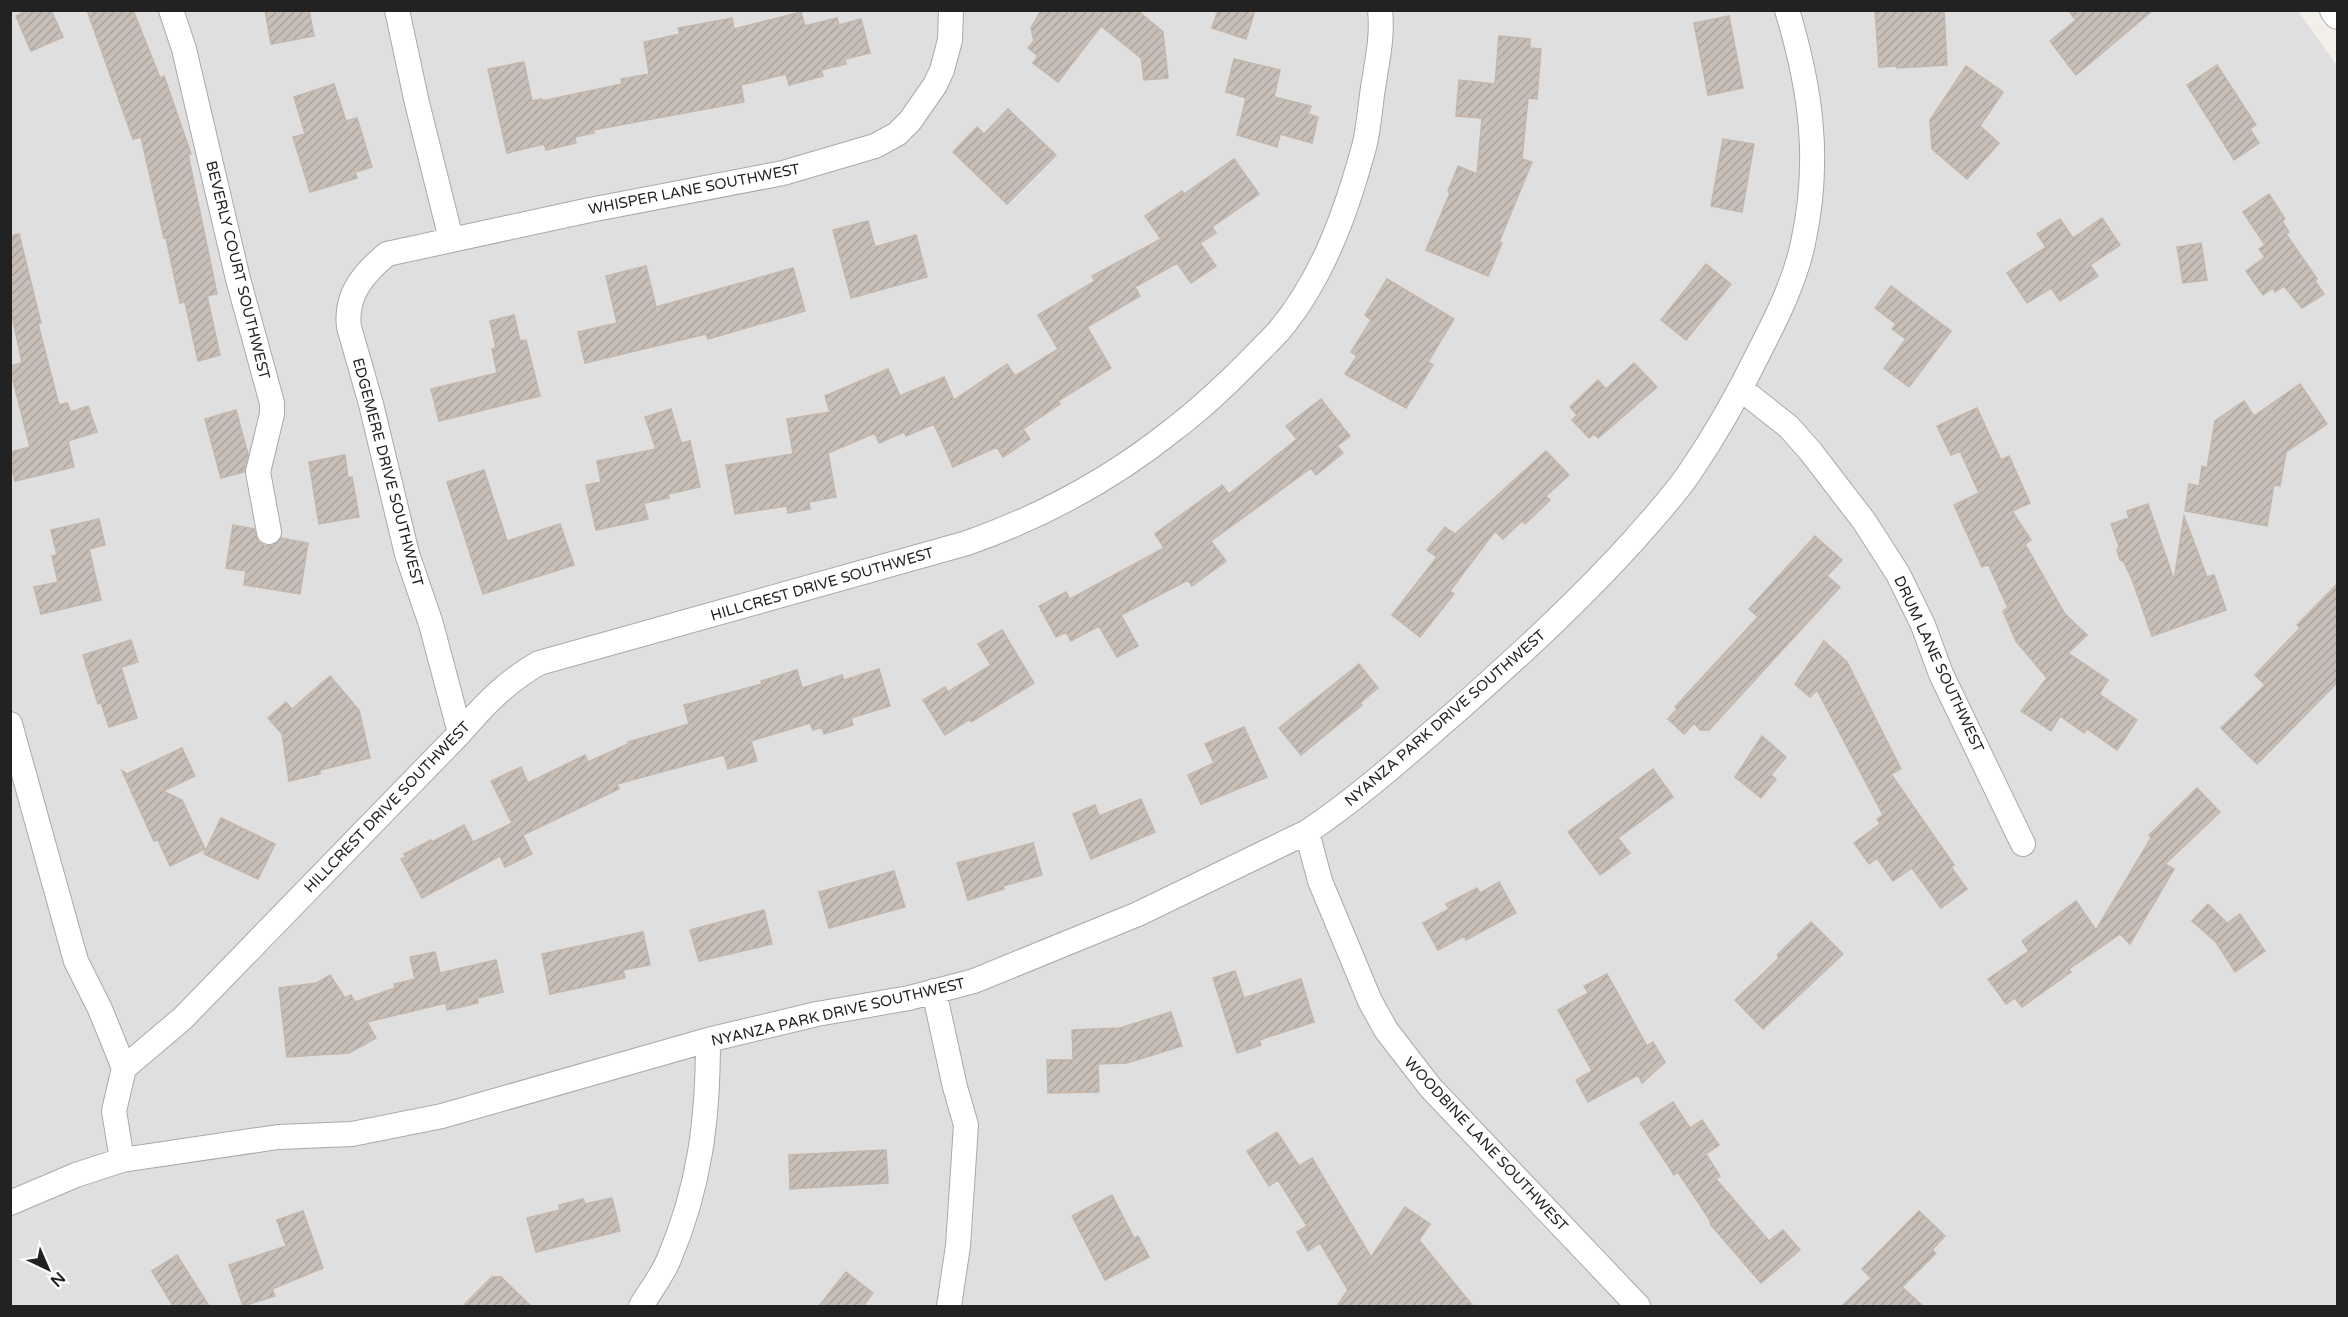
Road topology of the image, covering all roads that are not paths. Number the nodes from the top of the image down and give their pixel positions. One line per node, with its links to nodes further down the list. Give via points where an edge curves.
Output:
1 (171, 10): 9 (street, BEVERLY COURT SOUTHWEST, via 272,403 258,472)
2 (397, 10): 6 (street)
3 (951, 10): 6 (street, WHISPER LANE SOUTHWEST, via 950,40 935,85 904,128 875,146 783,173)
4 (1380, 10): 11 (street, HILLCREST DRIVE SOUTHWEST, via 1364,145 1338,230 1324,261 1278,332 1175,429 1104,479 996,533 539,663 504,686)
5 (1787, 10): 8 (street, NYANZA PARK DRIVE SOUTHWEST, via 1802,61 1814,169 1803,244 1782,306)
6 (451, 239): 7 (street, WHISPER LANE SOUTHWEST, via 387,254)
7 (361, 281): 11 (street, EDGEMERE DRIVE SOUTHWEST, via 349,301 349,327 406,554 431,624)
8 (1741, 389): 12 (street, NYANZA PARK DRIVE SOUTHWEST, via 1690,472 1600,578 1536,641 1365,791); 13 (street, DRUM LANE SOUTHWEST, via 1789,427 1811,452 1864,521 1898,574)
9 (269, 532)
10 (10, 724): 16 (street, via 76,961)
11 (460, 734): 16 (street, HILLCREST DRIVE SOUTHWEST, via 183,1018)
12 (1306, 832): 14 (street, NYANZA PARK DRIVE SOUTHWEST, via 1138,914 974,981); 21 (street, WOODBINE LANE SOUTHWEST, via 1320,881 1370,1001 1406,1058)
13 (2023, 844)
14 (934, 991): 15 (street, NYANZA PARK DRIVE SOUTHWEST); 20 (street, via 966,1125 958,1246)
15 (708, 1040): 17 (street, NYANZA PARK DRIVE SOUTHWEST, via 408,1123 352,1134 278,1137); 19 (street, via 706,1126 696,1178 668,1262)
16 (124, 1068): 17 (street, via 114,1111)
17 (122, 1161): 18 (street, via 76,1175)
18 (10, 1203)
19 (641, 1306)
20 (949, 1306)
21 (1638, 1306)

